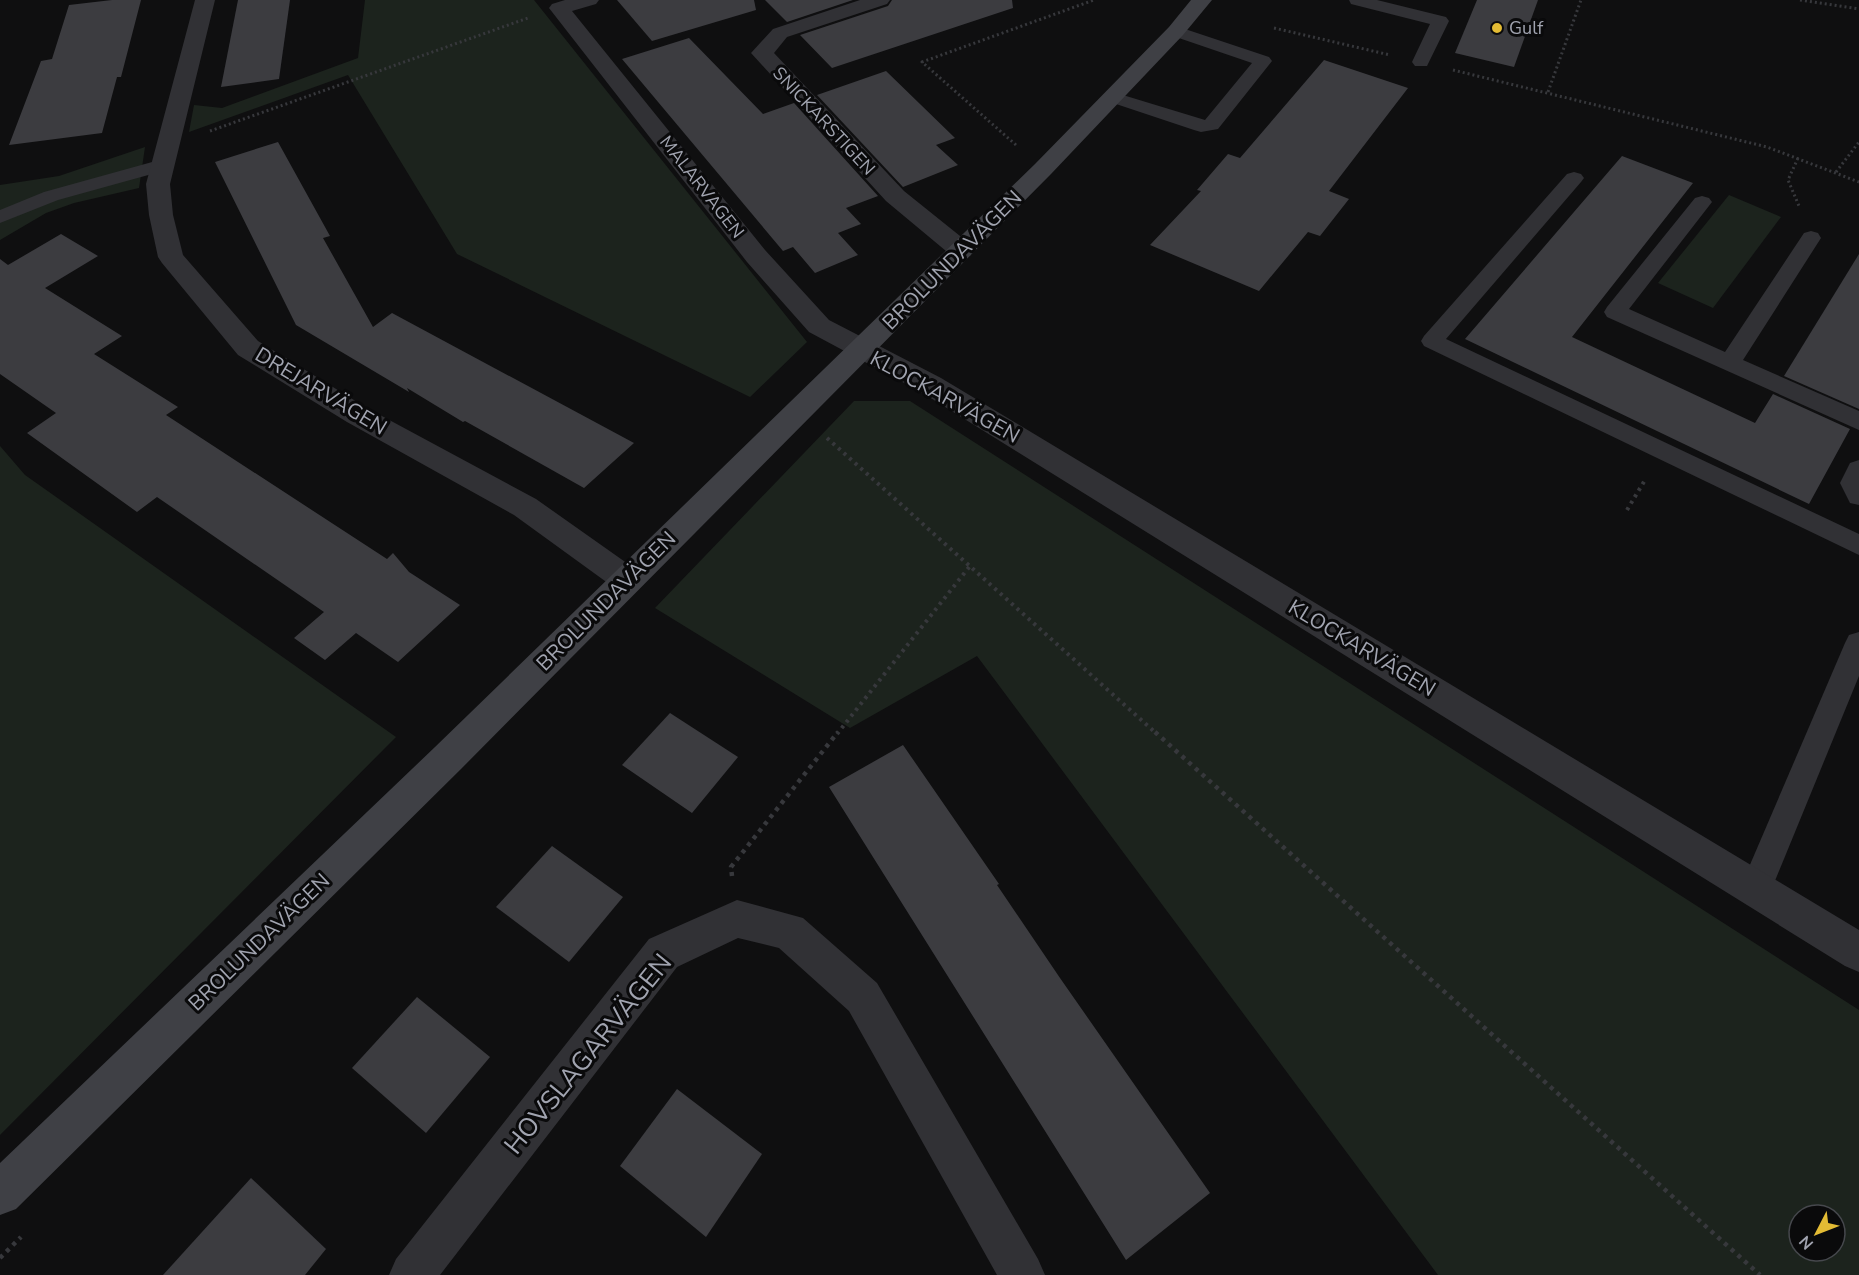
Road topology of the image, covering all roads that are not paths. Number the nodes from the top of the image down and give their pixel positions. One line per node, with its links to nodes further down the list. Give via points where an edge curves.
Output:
1 (205, 0): 9 (street, DREJARVÄGEN)
2 (589, 0): 15 (street, MALARVAGEN, via 558,8 756,256 819,326)
3 (880, 0): 14 (street, SNICKARSTIGEN, via 780,33 762,53 895,196)
4 (1202, 0): 6 (street, BROLUNDAVÄGEN)
5 (1357, 0): 7 (lane, via 1440,21)
6 (1176, 31): 8 (street, BROLUNDAVÄGEN); 8 (lane, via 1263,61 1211,125 1201,126)
7 (1421, 62)
8 (1113, 97): 14 (street, BROLUNDAVÄGEN)
9 (165, 156): 12 (lane); 21 (street, DREJARVÄGEN, via 158,184 171,256 248,348 357,415 525,507)
10 (1574, 178): 20 (lane, via 1432,340)
11 (1702, 202): 16 (lane, via 1615,312)
12 (0, 217)
13 (1811, 238): 16 (lane)
14 (961, 250): 15 (street, BROLUNDAVÄGEN)
15 (861, 350): 21 (street, BROLUNDAVÄGEN); 23 (street, KLOCKARVÄGEN, via 931,385)
16 (1729, 363): 17 (lane)
17 (1859, 421)
18 (1859, 469): 19 (lane, via 1852,483)
19 (1859, 496)
20 (1859, 545)
21 (627, 580): 25 (street, BROLUNDAVÄGEN)
22 (1859, 643): 23 (lane)
23 (1756, 888): 24 (street, KLOCKARVÄGEN)
24 (1859, 952)
25 (0, 1193)
26 (412, 1275): 27 (street, HOVSLAGARVÄGEN, via 663,953 737,919 789,932 863,997)
27 (1022, 1275)

